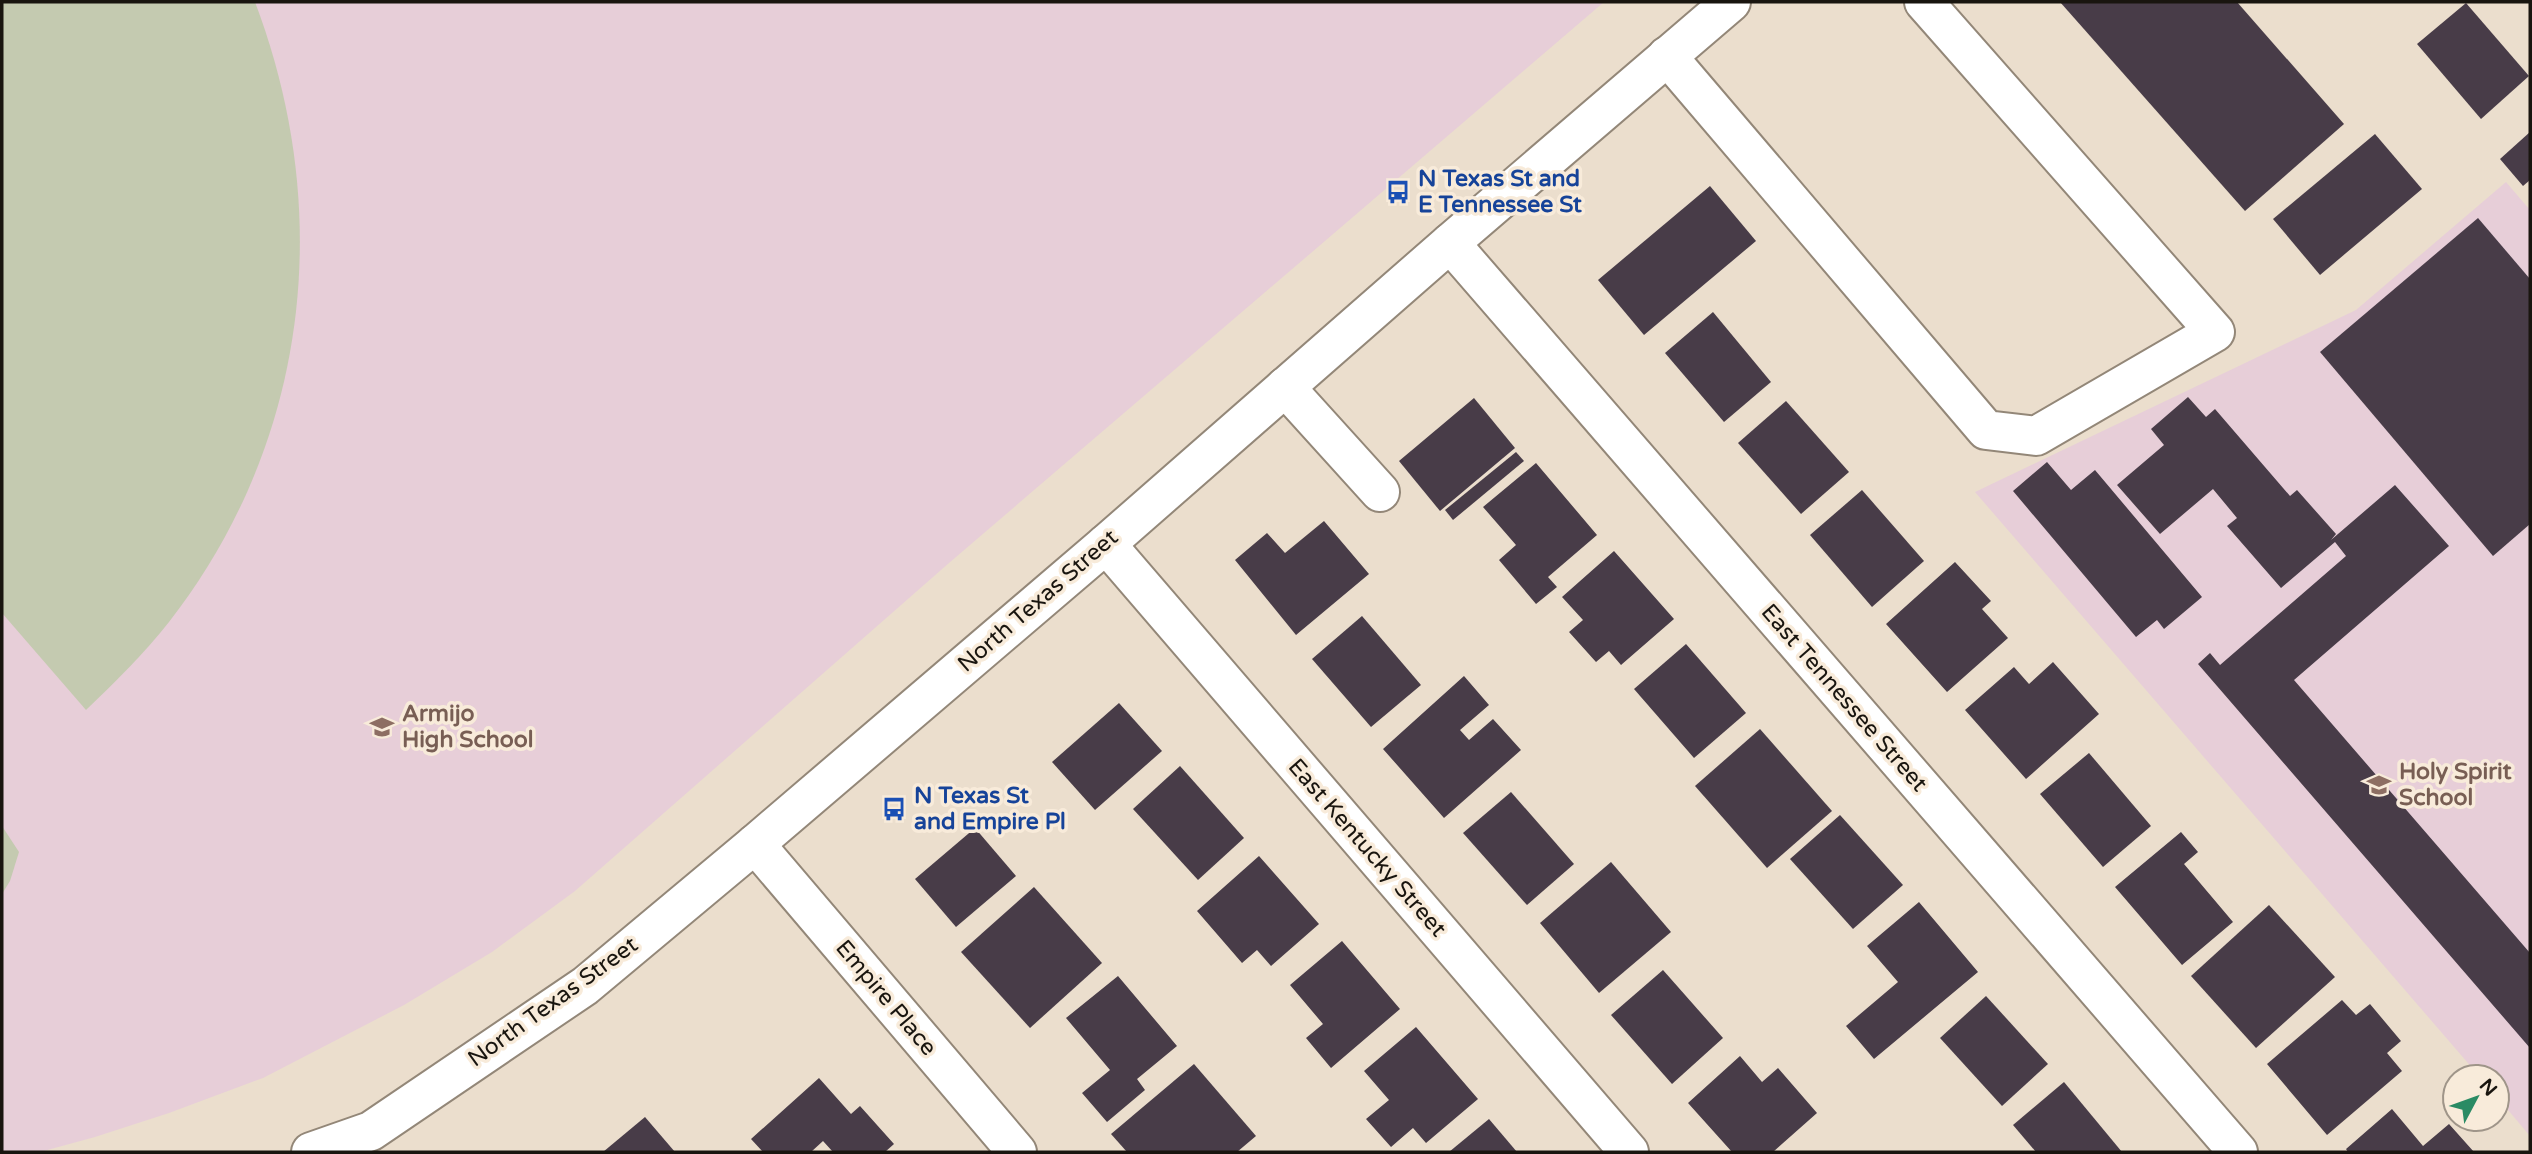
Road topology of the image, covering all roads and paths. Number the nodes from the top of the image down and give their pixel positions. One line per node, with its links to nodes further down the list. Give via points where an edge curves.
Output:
1 (1731, 2): 3 (street, North Texas Street)
2 (1924, 2): 3 (street, via 2215,332 2036,436 1986,430)
3 (1667, 56): 4 (street, North Texas Street)
4 (1450, 243): 5 (street, North Texas Street); 13 (street, East Tennessee Street)
5 (1284, 387): 6 (street); 7 (street, North Texas Street)
6 (1380, 492)
7 (1106, 544): 8 (street, North Texas Street); 12 (street, East Kentucky Street)
8 (755, 844): 9 (street, North Texas Street, via 585,986); 11 (street, Empire Place)
9 (377, 1142): 10 (street, North Texas Street)
10 (312, 1152)
11 (1017, 1152)
12 (1629, 1152)
13 (2238, 1152)

